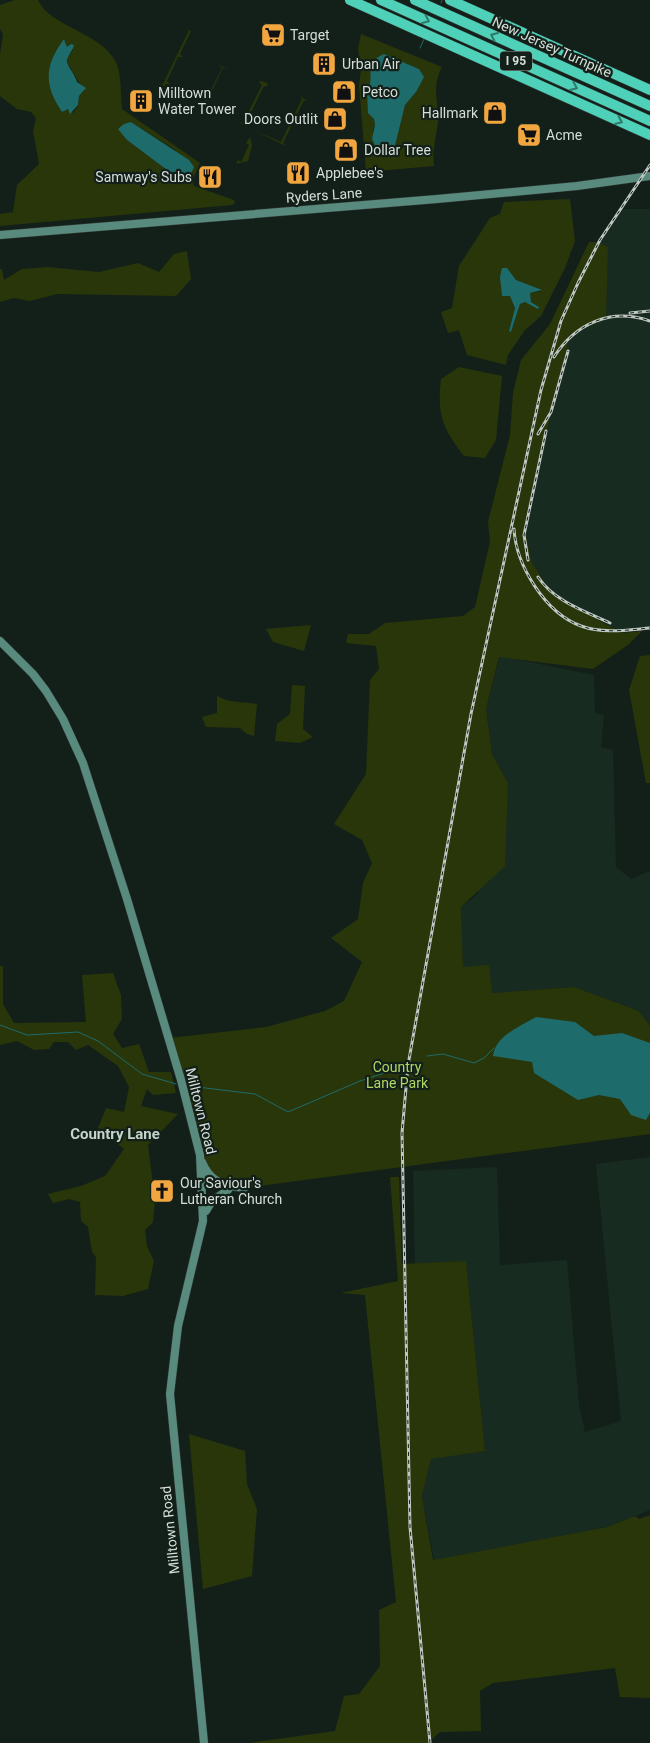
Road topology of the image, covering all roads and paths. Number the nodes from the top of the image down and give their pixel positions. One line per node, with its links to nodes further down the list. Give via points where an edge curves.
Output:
1 (350, 0): 8 (highway, I 95, one-way to 8)
2 (381, 0): 7 (highway, New Jersey Turnpike / I 95, one-way to 7)
3 (415, 0): 6 (highway, New Jersey Turnpike / I 95, one-way to 3)
4 (450, 0): 5 (highway, New Jersey Turnpike / I 95)
5 (650, 90)
6 (650, 106)
7 (650, 121)
8 (650, 135)
9 (650, 176): 10 (street, Ryders Lane, via 445,198)
10 (0, 235)
11 (0, 642): 12 (street, Milltown Road, via 46,691 63,719 83,764 133,917)
12 (200, 1155): 13 (street, via 214,1181); 15 (street, Milltown Road)
13 (244, 1188)
14 (228, 1190): 15 (street, via 208,1204)
15 (204, 1221): 16 (street, Milltown Road, via 178,1326 170,1394)
16 (204, 1743)

